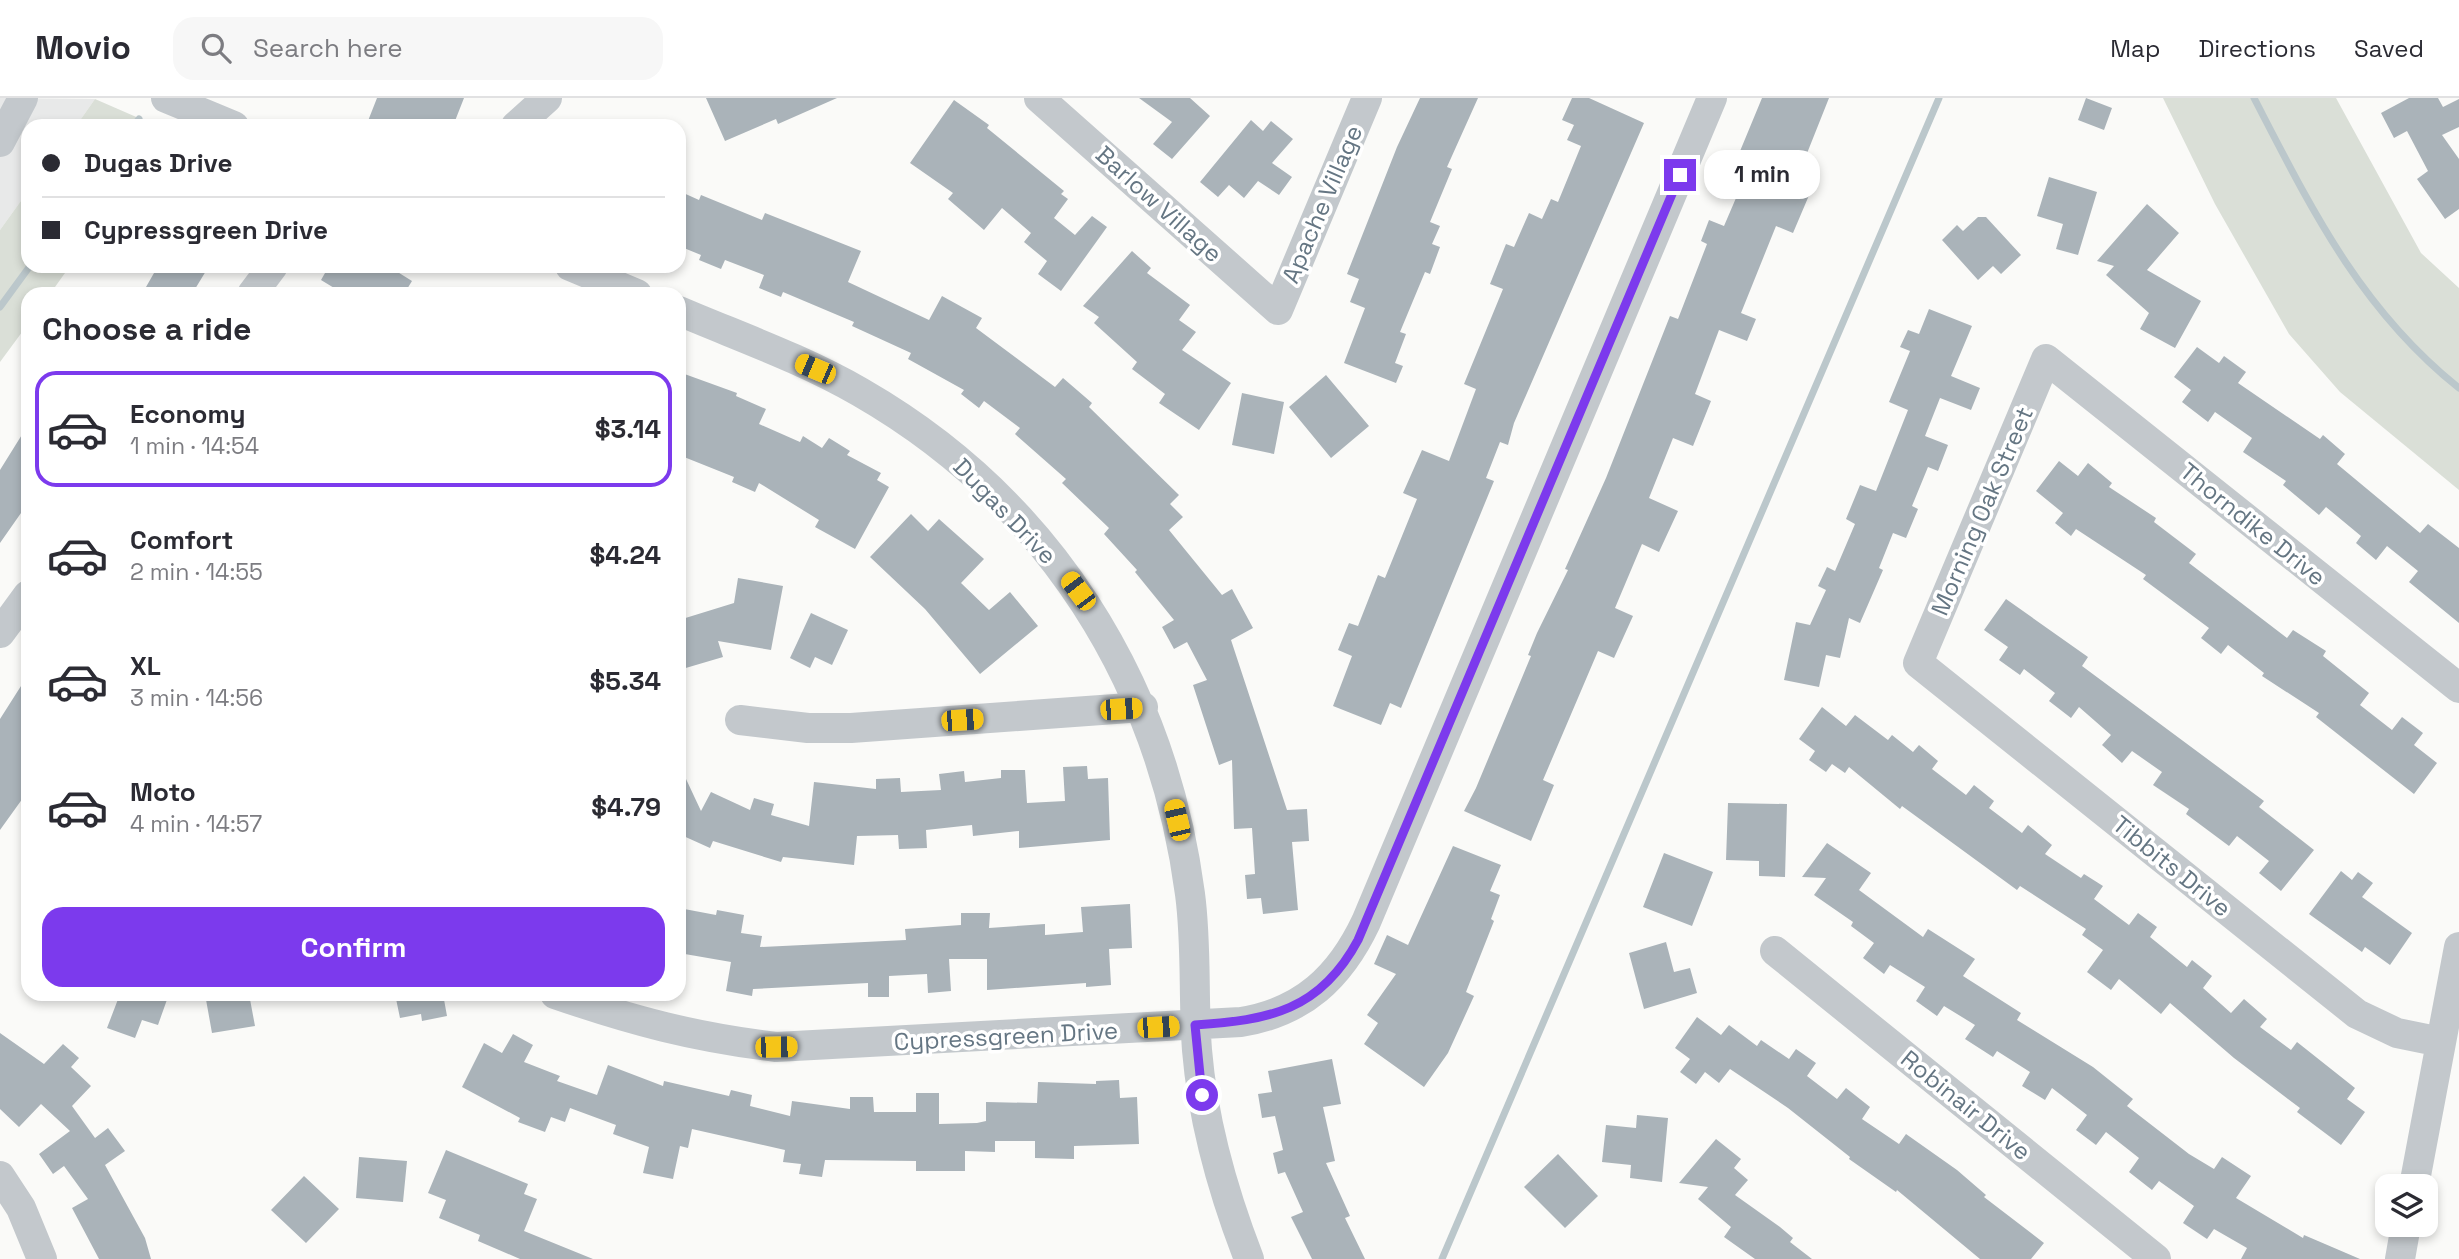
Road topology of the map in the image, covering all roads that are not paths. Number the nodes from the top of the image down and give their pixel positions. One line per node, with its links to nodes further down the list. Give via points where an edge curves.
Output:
1 (23, 98): 9 (street)
2 (166, 98): 7 (street)
3 (547, 98): 8 (street)
4 (1039, 98): 12 (street, Barlow Village)
5 (1367, 98): 12 (street, Apache Village)
6 (1712, 98): 24 (street, Cypressgreen Drive, via 1350,955 1323,986 1294,1007 1261,1019)
7 (217, 119)
8 (524, 119)
9 (0, 142)
10 (584, 273): 11 (street)
11 (613, 287)
12 (1278, 310)
13 (686, 315): 19 (street, Dugas Drive, via 859,391 975,474 1031,531 1078,591)
14 (2046, 359): 17 (street, Morning Oak Street); 18 (street, Thorndike Drive)
15 (21, 604): 16 (street)
16 (0, 633)
17 (1918, 663): 25 (street, Tibbits Drive, via 2357,1014 2397,1033)
18 (2459, 688)
19 (1143, 707): 20 (street, via 851,728); 24 (street, Dugas Drive, via 1181,836 1193,923)
20 (740, 720)
21 (2459, 947): 25 (street)
22 (1775, 951): 31 (street, Robinair Drive)
23 (575, 1001): 24 (street, Cypressgreen Drive, via 634,1021 708,1038 776,1047)
24 (1195, 1025): 30 (street, Dugas Drive, via 1210,1139)
25 (2441, 1042): 26 (street)
26 (2416, 1174)
27 (0, 1176): 29 (street, via 21,1208)
28 (2404, 1237): 32 (street)
29 (42, 1259)
30 (1249, 1259)
31 (2156, 1259)
32 (2400, 1259)

